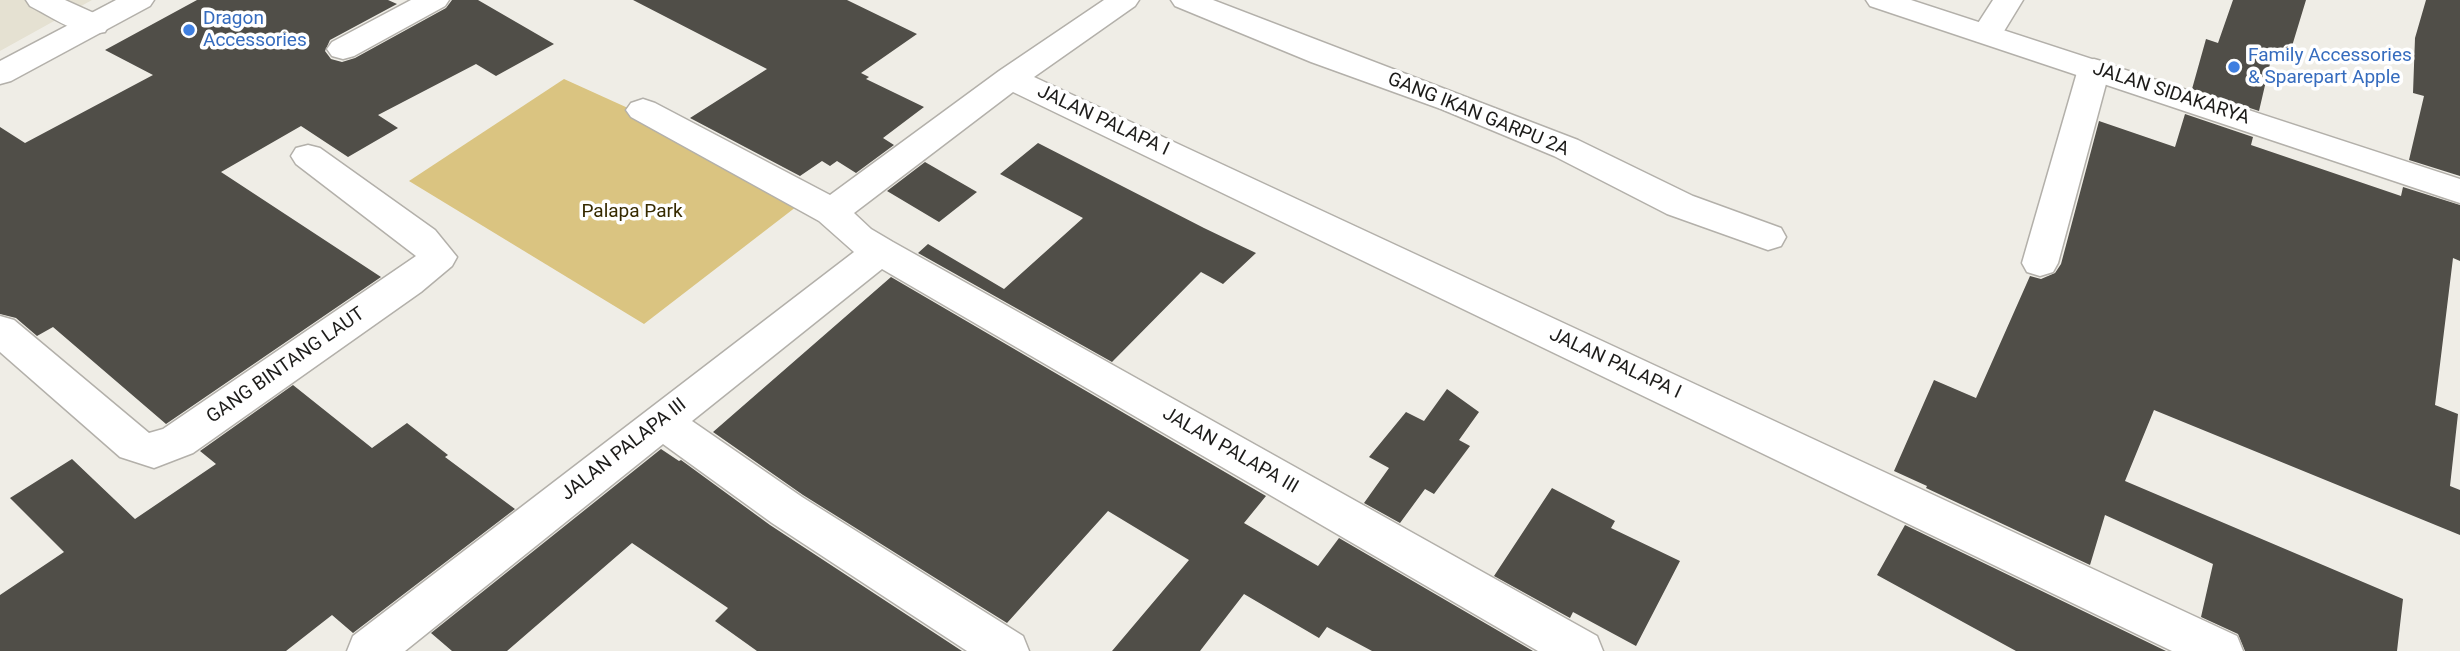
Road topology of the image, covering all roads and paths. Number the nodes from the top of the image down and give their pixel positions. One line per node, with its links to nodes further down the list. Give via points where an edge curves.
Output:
1 (41, 0): 8 (street)
2 (139, 0): 8 (street)
3 (434, 0): 10 (street)
4 (1124, 0): 13 (street)
5 (1185, 0): 18 (street, GANG IKAN GARPU 2A, via 1453,102 1566,148 1680,205)
6 (1881, 0): 9 (street, JALAN SIDAKARYA)
7 (2008, 0): 9 (street)
8 (94, 25): 12 (street)
9 (1987, 34): 11 (street, JALAN SIDAKARYA)
10 (343, 49)
11 (2094, 69): 16 (street, JALAN SIDAKARYA); 20 (street)
12 (0, 74)
13 (1010, 78): 17 (street); 26 (street, JALAN PALAPA I)
14 (643, 110): 17 (street, JALAN PALAPA III)
15 (308, 156): 21 (street, GANG BINTANG LAUT, via 422,239 439,257 178,441 153,451 135,445)
16 (2460, 191)
17 (832, 212): 19 (street, JALAN PALAPA III, via 858,238)
18 (1768, 237)
19 (880, 251): 22 (street, JALAN PALAPA III); 25 (street, JALAN PALAPA III)
20 (2040, 263)
21 (0, 330)
22 (662, 421): 23 (street, JALAN PALAPA III); 24 (street, via 787,510)
23 (370, 651)
24 (1006, 651)
25 (1580, 651)
26 (2220, 651)

